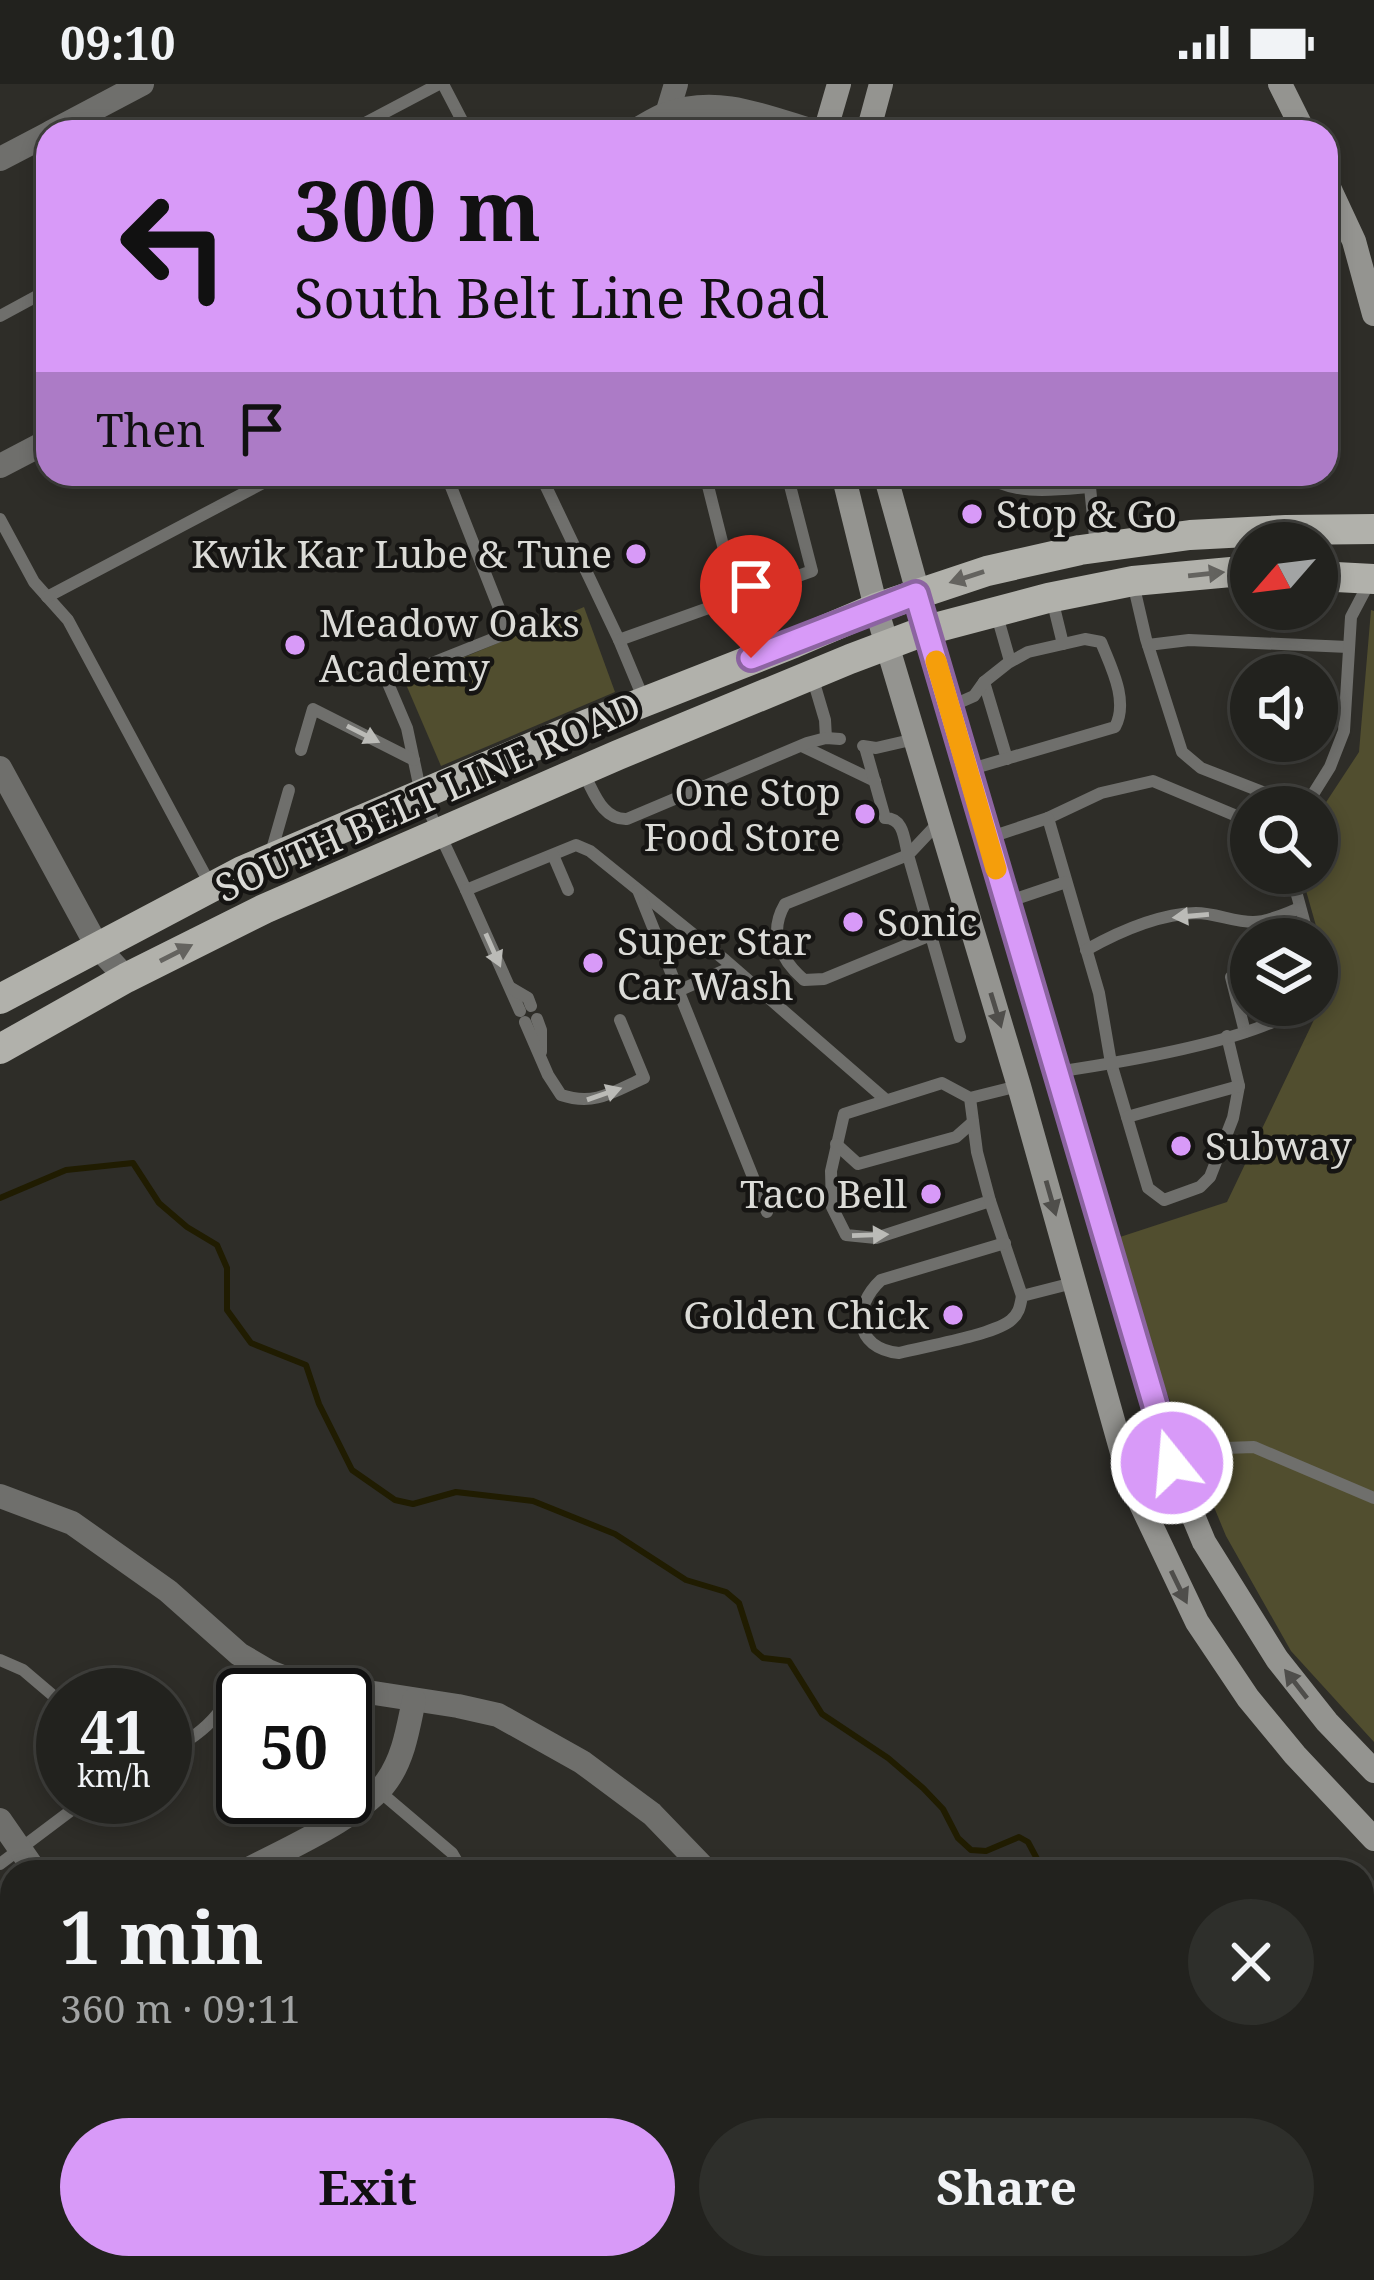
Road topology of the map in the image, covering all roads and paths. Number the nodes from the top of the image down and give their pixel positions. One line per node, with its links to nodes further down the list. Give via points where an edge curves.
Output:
1 (142, 84): 8 (street)
2 (441, 84): 9 (lane); 10 (lane)
3 (676, 84): 7 (street)
4 (839, 84): 13 (main road)
5 (881, 84): 14 (main road)
6 (1280, 84): 15 (main road)
7 (667, 114): 11 (street); 12 (street, via 705,105)
8 (74, 120)
9 (371, 120)
10 (461, 120)
11 (656, 120)
12 (775, 120)
13 (828, 120)
14 (871, 120)
15 (1298, 120)
16 (36, 140): 17 (street)
17 (0, 159)
18 (1338, 229): 20 (main road, via 1354,241)
19 (36, 296): 21 (lane)
20 (1374, 314)
21 (0, 316)
22 (36, 447): 23 (street)
23 (0, 466)
24 (257, 486): 42 (lane)
25 (451, 486): 63 (lane, via 505,629 387,682)
26 (546, 486): 48 (lane)
27 (708, 486): 43 (lane)
28 (790, 486): 43 (lane, via 812,571)
29 (846, 486): 45 (main road)
30 (888, 486): 41 (main road)
31 (1012, 486): 32 (lane)
32 (1066, 486)
33 (1092, 486): 36 (lane)
34 (0, 519): 42 (lane)
35 (1374, 529): 36 (main road, SOUTH BELT LINE ROAD, via 1190,535)
36 (1096, 548): 41 (main road, SOUTH BELT LINE ROAD, one-way to 41)
37 (1373, 571): 39 (main road); 52 (lane, via 1351,617)
38 (1230, 572): 40 (main road, SOUTH BELT LINE ROAD, one-way to 38)
39 (1338, 574)
40 (1133, 581): 44 (main road, SOUTH BELT LINE ROAD); 51 (lane)
41 (916, 594): 45 (main road, SOUTH BELT LINE ROAD); 47 (main road)
42 (47, 596): 81 (lane, via 68,620)
43 (736, 597): 48 (lane); 53 (lane)
44 (1052, 598): 46 (main road, SOUTH BELT LINE ROAD); 49 (lane)
45 (876, 608): 50 (main road); 53 (main road, SOUTH BELT LINE ROAD)
46 (996, 612): 47 (main road, SOUTH BELT LINE ROAD); 54 (lane)
47 (927, 631): 50 (main road, SOUTH BELT LINE ROAD); 58 (main road)
48 (619, 640): 57 (lane)
49 (1063, 644): 54 (lane); 62 (lane, via 1100,641 1120,721)
50 (886, 645): 55 (main road, SOUTH BELT LINE ROAD); 59 (main road)
51 (1148, 645): 52 (lane); 68 (lane, via 1182,752)
52 (1348, 647): 69 (lane, via 1344,731)
53 (751, 658): 57 (main road, SOUTH BELT LINE ROAD)
54 (1010, 661): 56 (lane)
55 (812, 674): 60 (lane, via 833,739); 64 (main road, SOUTH BELT LINE ROAD)
56 (984, 682): 58 (lane, via 974,697); 62 (lane)
57 (644, 701): 64 (main road, via 650,716 643,732); 71 (main road, SOUTH BELT LINE ROAD)
58 (949, 707): 66 (main road)
59 (915, 740): 67 (lane, via 863,746); 74 (main road)
60 (802, 746): 64 (lane, via 627,819 603,809); 67 (lane)
61 (301, 750): 63 (lane, one-way to 63, via 313,709)
62 (1007, 759): 66 (lane)
63 (414, 760): 71 (lane)
64 (580, 766): 75 (main road, SOUTH BELT LINE ROAD)
65 (0, 767): 91 (street)
66 (967, 770): 76 (main road)
67 (875, 781): 78 (lane)
68 (1248, 786)
69 (1317, 786)
70 (290, 790): 79 (lane)
71 (422, 794): 75 (lane); 79 (main road, SOUTH BELT LINE ROAD)
72 (1230, 813): 73 (lane, via 1153,781)
73 (1048, 818): 76 (lane); 80 (lane)
74 (940, 821): 78 (lane); 89 (main road)
75 (438, 833): 83 (lane); 94 (main road, SOUTH BELT LINE ROAD, one-way to 75)
76 (987, 838): 86 (main road)
77 (553, 855): 82 (lane, via 576,845 590,850); 83 (lane); 84 (lane)
78 (908, 855): 90 (lane); 90 (lane, via 785,904 776,938 804,980 824,980)
79 (269, 860): 81 (main road, SOUTH BELT LINE ROAD)
80 (1066, 882): 86 (lane); 92 (lane)
81 (211, 887): 91 (main road, SOUTH BELT LINE ROAD)
82 (638, 889): 93 (lane); 95 (lane)
83 (466, 890): 97 (lane, one-way to 97, via 510,988 528,998 524,1016 561,1096 599,1099 644,1078)
84 (568, 890)
85 (1296, 894): 87 (lane)
86 (1006, 903): 105 (main road)
87 (1300, 908): 88 (lane); 92 (lane, one-way to 92, via 1253,922 1189,913)
88 (1303, 918)
89 (970, 922): 90 (lane); 106 (main road, one-way to 106)
90 (931, 935): 102 (lane)
91 (97, 946): 94 (street); 96 (main road, SOUTH BELT LINE ROAD)
92 (1086, 950): 104 (lane)
93 (732, 967): 95 (lane); 109 (lane)
94 (126, 978): 103 (main road, SOUTH BELT LINE ROAD)
95 (678, 992): 114 (lane)
96 (0, 999)
97 (620, 1020)
98 (1243, 1026): 100 (lane)
99 (1261, 1026): 100 (lane)
100 (1245, 1032): 101 (lane)
101 (1227, 1036): 104 (lane); 107 (lane)
102 (960, 1037)
103 (0, 1049)
104 (1112, 1063): 105 (lane); 110 (lane)
105 (1056, 1072): 106 (main road); 118 (main road)
106 (1019, 1086): 108 (lane); 116 (main road, one-way to 116)
107 (1239, 1086): 110 (lane); 110 (lane, via 1210,1178 1164,1200 1148,1189)
108 (970, 1098): 109 (lane, via 942,1083); 111 (lane)
109 (885, 1100): 112 (lane, via 844,1114)
110 (1126, 1117)
111 (973, 1122): 112 (lane, via 956,1137 858,1163); 113 (lane)
112 (836, 1144): 113 (lane, one-way to 113, via 832,1207 846,1235 876,1238)
113 (990, 1202): 115 (lane)
114 (767, 1212)
115 (1005, 1243): 117 (lane); 117 (lane, via 881,1280 862,1305 862,1323 869,1341 899,1353 1008,1323)
116 (1074, 1283): 117 (lane); 119 (main road)
117 (1022, 1296)
118 (1172, 1463): 119 (main road); 121 (lane, via 1254,1447); 127 (main road, one-way to 118, via 1267,1643 1204,1542)
119 (1130, 1481): 131 (main road, one-way to 131, via 1197,1622 1248,1698)
120 (0, 1496): 122 (street, via 72,1523)
121 (1374, 1498)
122 (247, 1659): 125 (street, via 290,1680); 126 (lane, via 227,1702)
123 (0, 1660): 124 (lane)
124 (36, 1681)
125 (414, 1700): 128 (street, via 404,1750); 135 (street, via 498,1715 583,1762 652,1814)
126 (192, 1740)
127 (1374, 1771)
128 (380, 1791): 133 (street); 134 (lane)
129 (0, 1820): 132 (street)
130 (53, 1824): 132 (lane)
131 (1374, 1839)
132 (10, 1857)
133 (265, 1860)
134 (456, 1860)
135 (696, 1860)

